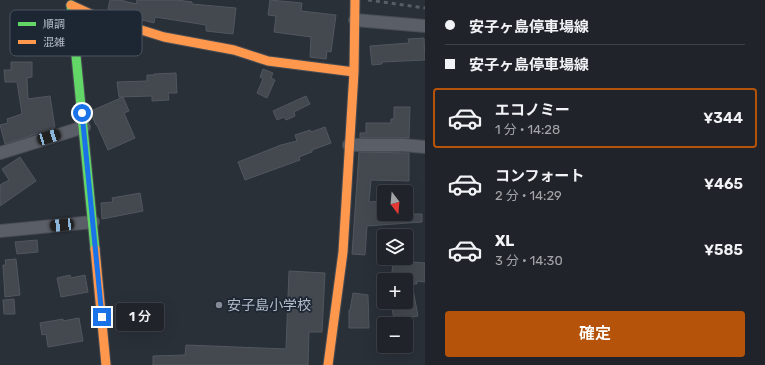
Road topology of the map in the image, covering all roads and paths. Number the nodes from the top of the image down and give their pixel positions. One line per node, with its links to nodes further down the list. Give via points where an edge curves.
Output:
1 (355, 0): 4 (street)
2 (72, 10): 3 (street, via 72,5)
3 (82, 10)
4 (355, 20): 5 (street); 8 (street)
5 (425, 26)
6 (142, 30): 8 (street, via 164,37 234,50 268,61)
7 (77, 56): 9 (street)
8 (354, 72): 10 (street)
9 (84, 127): 12 (street); 13 (street)
10 (349, 145): 11 (street); 16 (street, via 343,252)
11 (425, 147)
12 (0, 153)
13 (93, 222): 14 (street); 15 (street)
14 (0, 231)
15 (106, 365)
16 (328, 365)

